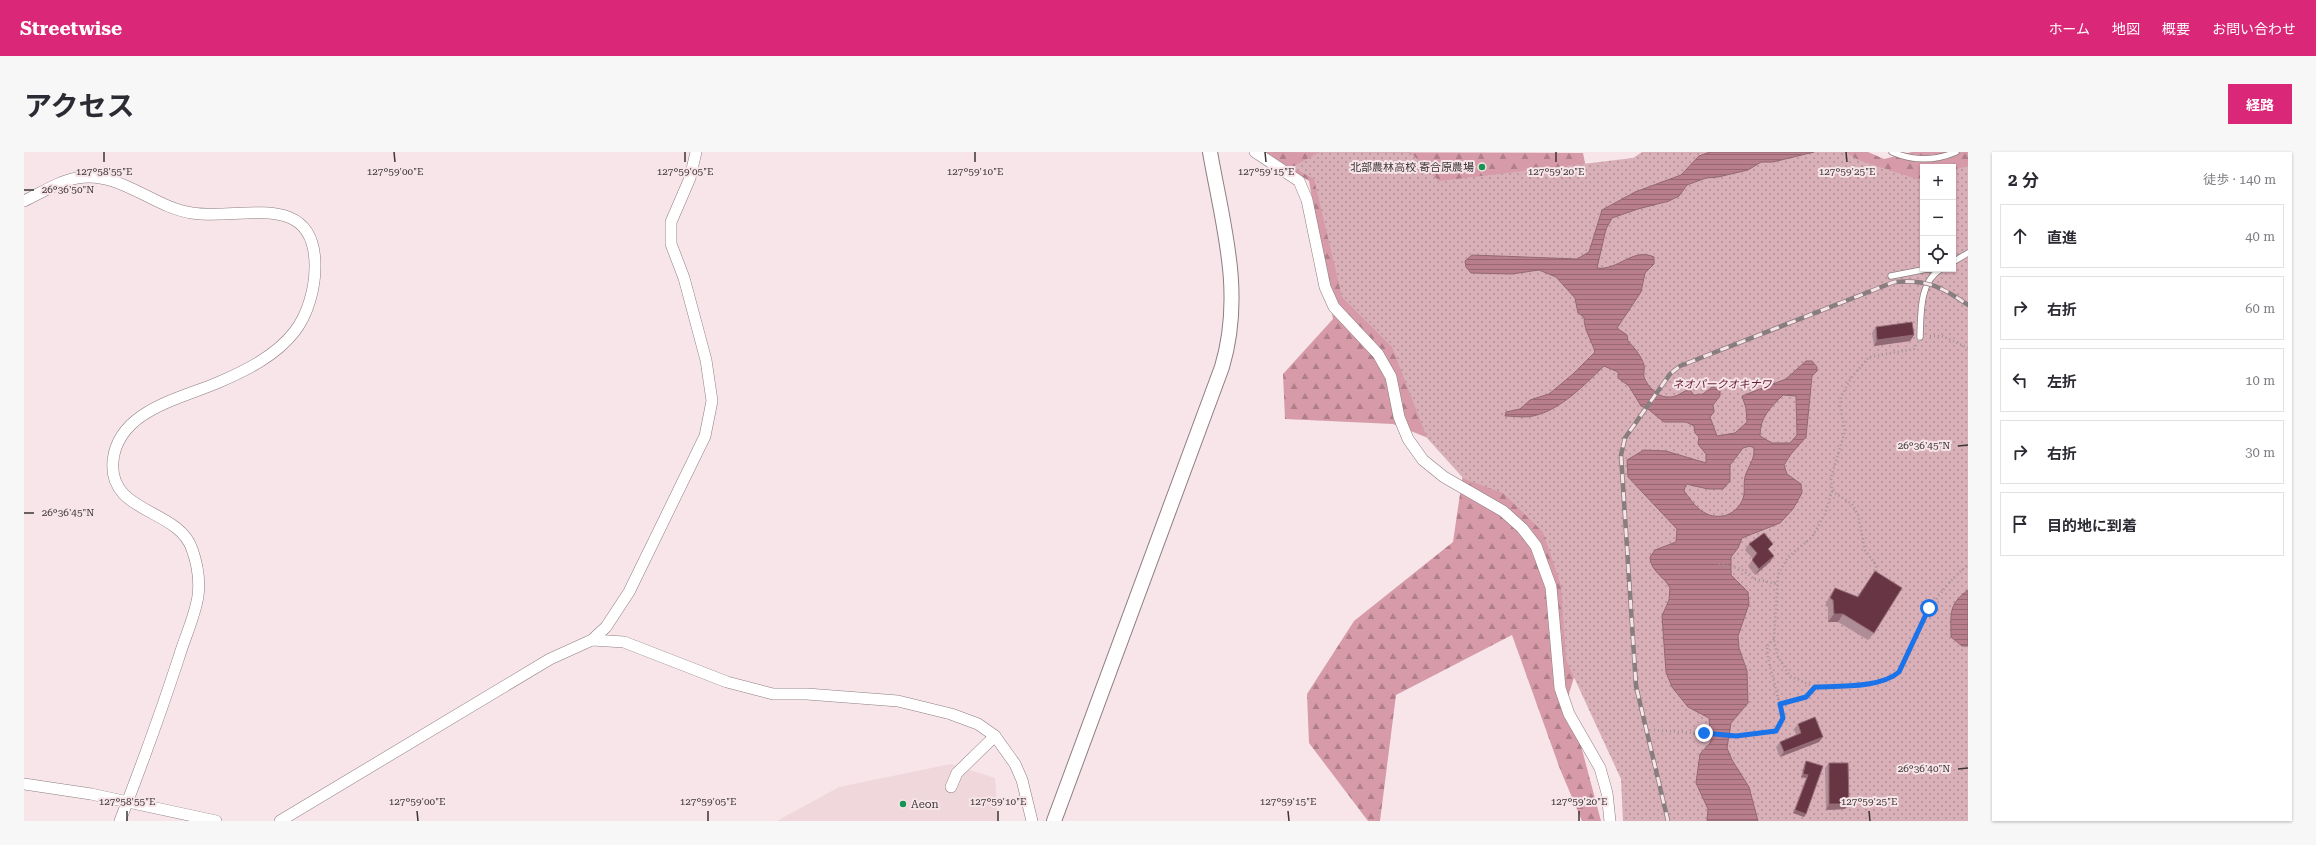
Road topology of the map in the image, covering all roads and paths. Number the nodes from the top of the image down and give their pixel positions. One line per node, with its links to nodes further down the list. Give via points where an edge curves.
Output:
1 (696, 152): 20 (street, via 690,178 672,222 671,244 684,278 706,360 712,401 705,436 629,592 606,627)
2 (1210, 152): 32 (street, via 1232,280 1230,341)
3 (1255, 152): 33 (street, via 1299,181 1307,200 1325,287 1334,307 1378,354 1391,377 1399,417 1408,439 1423,460 1444,477 1503,511 1522,528 1536,546 1551,587 1560,688 1569,714 1600,768 1607,793)
4 (1892, 152): 5 (lane, via 1923,159)
5 (1956, 152)
6 (24, 201): 27 (street, via 77,178 99,177 126,186 160,203 192,213 274,212 296,220 307,230 316,250 315,280 304,318 284,344 261,362 152,409 123,434 113,460 115,485 132,502 182,531 192,548 198,577 198,596)
7 (1968, 253): 8 (lane)
8 (1956, 260)
9 (1920, 270): 11 (lane)
10 (1936, 272): 12 (lane, via 1928,283 1922,299)
11 (1891, 276)
12 (1920, 337): 13 (path, via 1942,336); 14 (path, via 1914,349 1869,357 1851,378 1841,397 1844,431 1831,478)
13 (1968, 348)
14 (1832, 491): 17 (path, via 1852,504 1858,515 1865,550 1876,565); 18 (path, via 1825,514 1812,537 1788,557 1778,575)
15 (1719, 564): 18 (path, via 1741,570 1754,580)
16 (1968, 565): 21 (path, via 1954,576 1929,608 1899,672 1891,679 1849,686)
17 (1878, 581)
18 (1778, 584): 19 (path)
19 (1774, 639): 21 (path, via 1777,655 1790,676); 22 (path, via 1767,646 1768,658)
20 (592, 640): 24 (street, via 624,642 727,682 773,694 898,700 978,724); 30 (street, via 550,659)
21 (1815, 687): 22 (path, via 1806,697)
22 (1780, 704): 23 (path, via 1783,718 1776,731 1736,736)
23 (1654, 730)
24 (995, 736): 26 (street, via 957,773); 31 (street, via 1015,764 1022,780)
25 (24, 784): 27 (street)
26 (951, 787)
27 (128, 802): 28 (street); 29 (street)
28 (120, 821)
29 (216, 821)
30 (280, 821)
31 (1032, 821)
32 (1054, 821)
33 (1610, 821)

